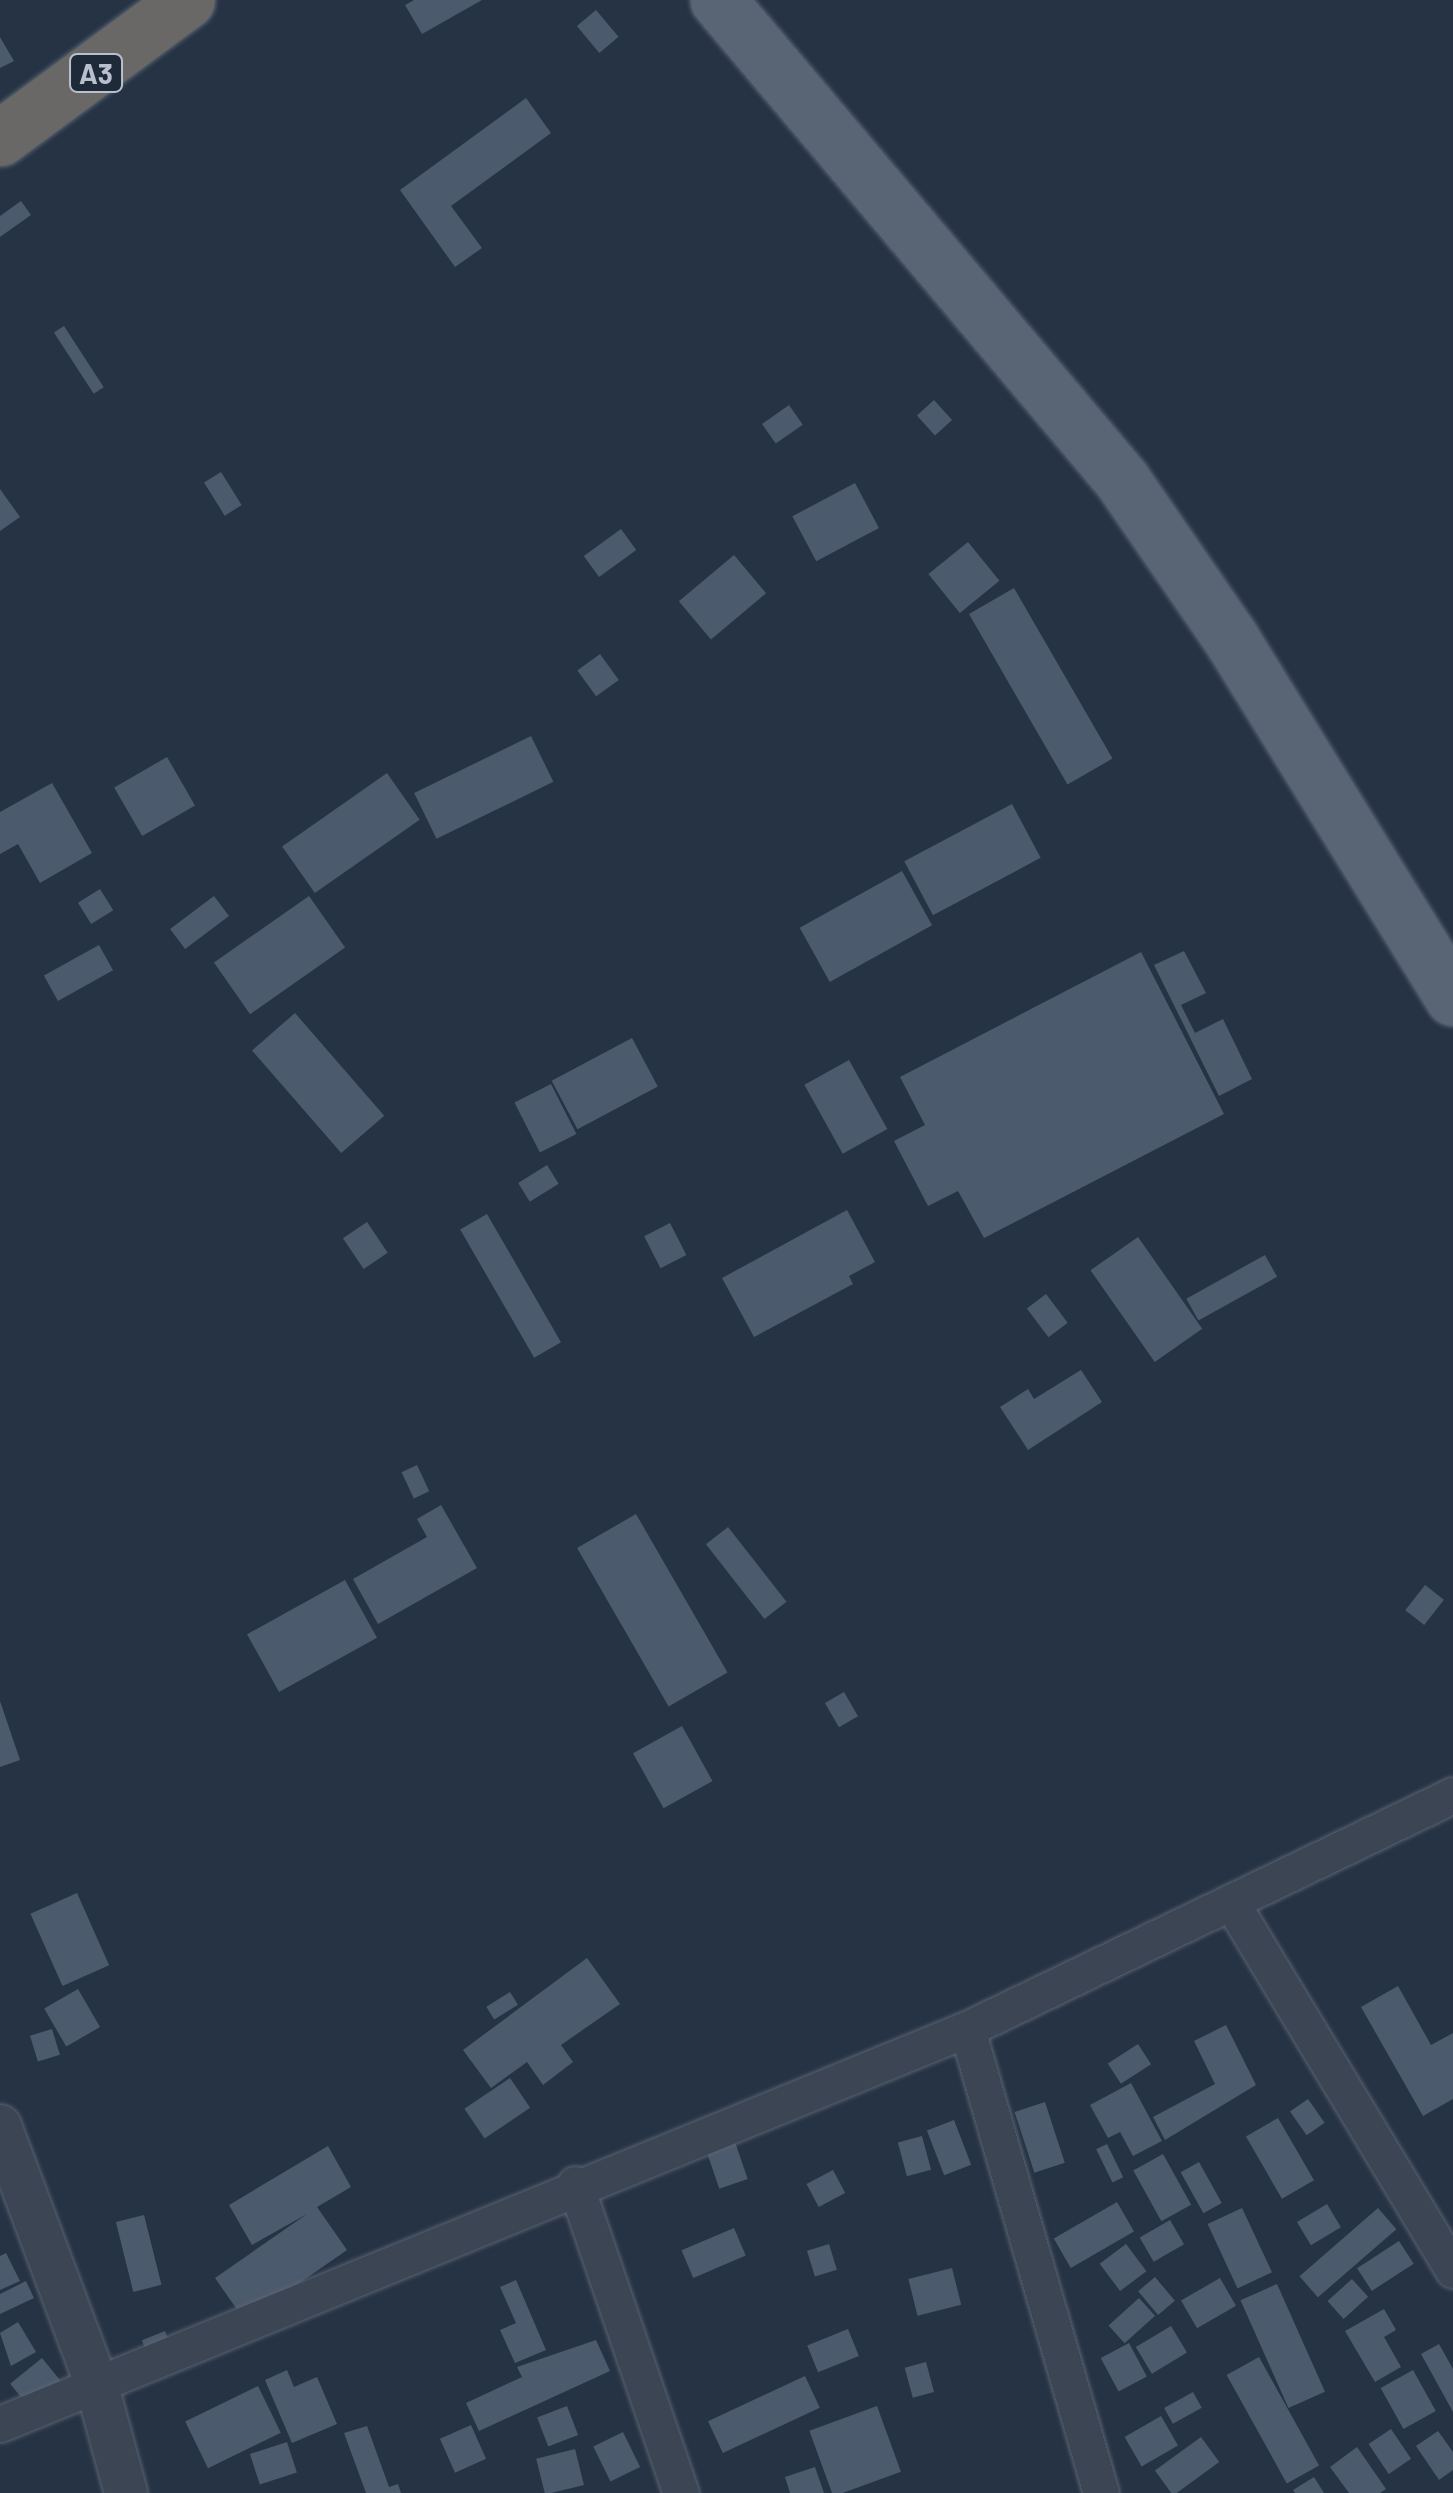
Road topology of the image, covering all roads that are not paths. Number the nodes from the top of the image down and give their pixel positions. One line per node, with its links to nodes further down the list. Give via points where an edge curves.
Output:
1 (188, 0): 3 (highway, A3)
2 (718, 0): 4 (main road, via 1122,480 1230,637)
3 (0, 138)
4 (1453, 998)
5 (1453, 1795): 6 (street)
6 (1231, 1902): 7 (street); 10 (street)
7 (967, 2028): 9 (street); 15 (street)
8 (0, 2126): 11 (street)
9 (576, 2184): 11 (street); 14 (street)
10 (1453, 2270)
11 (97, 2386): 12 (street); 13 (street)
12 (0, 2424)
13 (126, 2493)
14 (681, 2493)
15 (1101, 2493)

